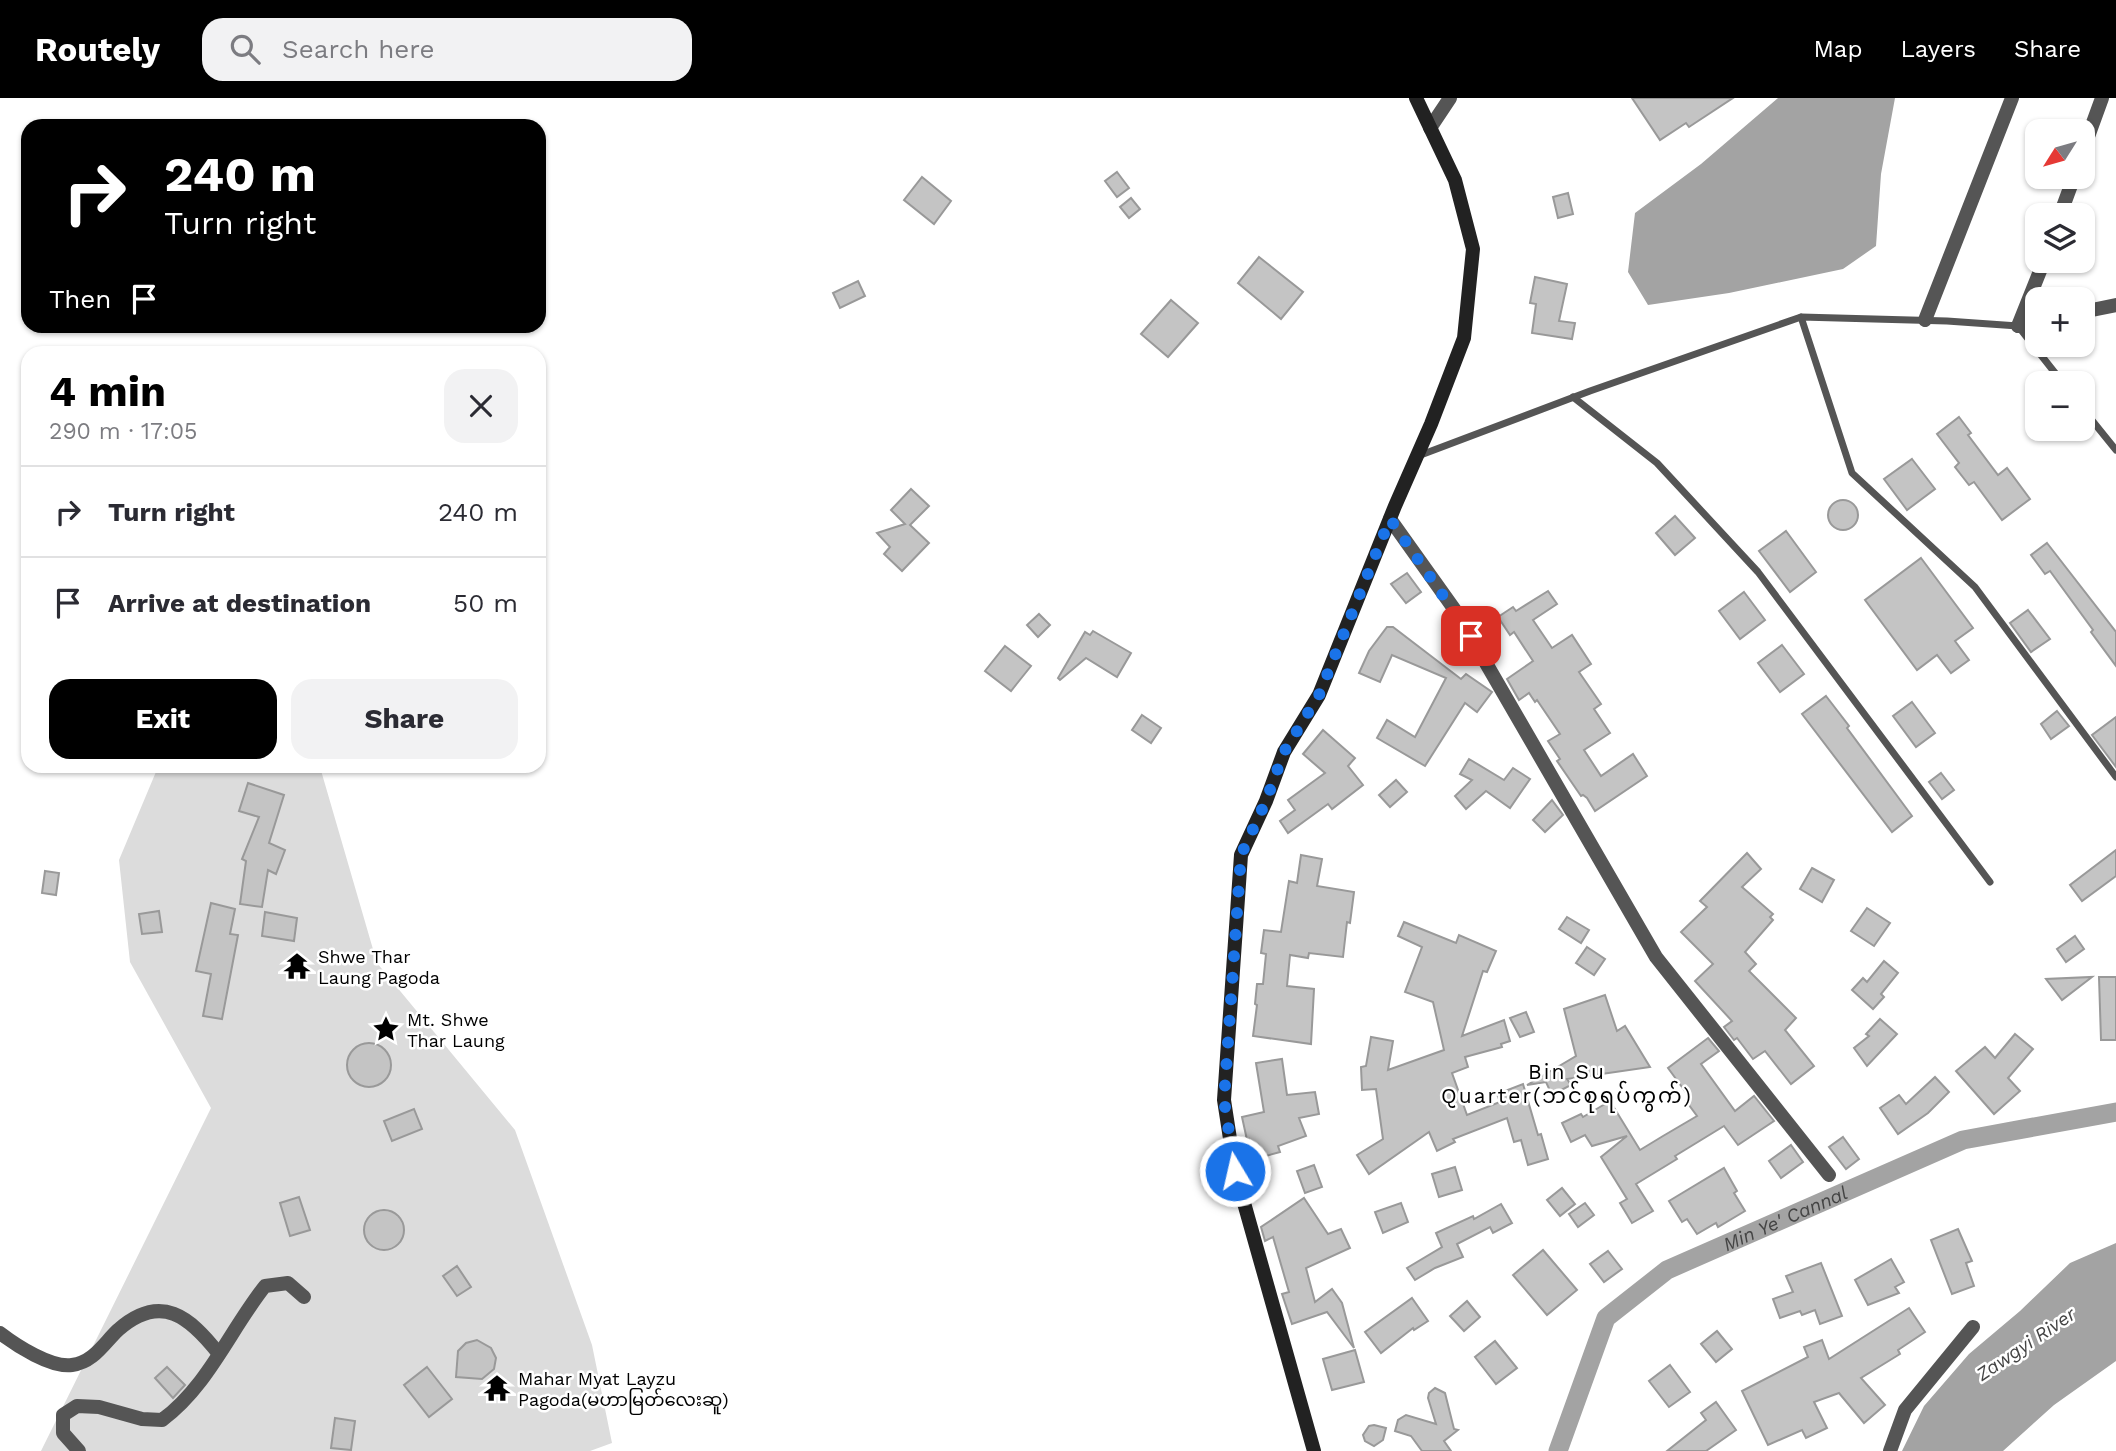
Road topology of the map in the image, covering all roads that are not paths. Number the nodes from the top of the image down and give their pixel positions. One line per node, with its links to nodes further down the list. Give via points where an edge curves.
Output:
1 (1416, 98): 6 (main road)
2 (1450, 98): 6 (street)
3 (2012, 98): 11 (street)
4 (2102, 98): 5 (street)
5 (2094, 119)
6 (1430, 128): 18 (main road, via 1455,180 1473,249 1464,338)
7 (2039, 273): 13 (street)
8 (2116, 305): 9 (street)
9 (2095, 309)
10 (1801, 317): 11 (lane); 15 (lane); 20 (lane, via 1852,473 1975,587)
11 (1925, 320): 13 (lane)
12 (2025, 325): 13 (street)
13 (2018, 326): 14 (lane)
14 (2054, 371)
15 (1573, 397): 18 (lane); 21 (lane, via 1657,463 1758,572)
16 (2095, 424): 17 (lane)
17 (2116, 450)
18 (1417, 456): 19 (main road)
19 (1390, 519): 22 (street, via 1457,614 1656,957); 28 (main road, via 1319,695 1284,752 1241,855 1224,1100 1235,1171)
20 (2116, 777)
21 (1990, 882)
22 (1829, 1175)
23 (304, 1297): 26 (street, via 288,1283 265,1286)
24 (1973, 1327): 29 (street, via 1905,1410)
25 (0, 1333): 26 (street, via 47,1361 71,1366 89,1359 135,1318 148,1311 167,1312 185,1318)
26 (219, 1354): 27 (street, via 181,1406 162,1420 99,1407 77,1406 63,1415 63,1433)
27 (79, 1451)
28 (1314, 1451)
29 (1890, 1451)

